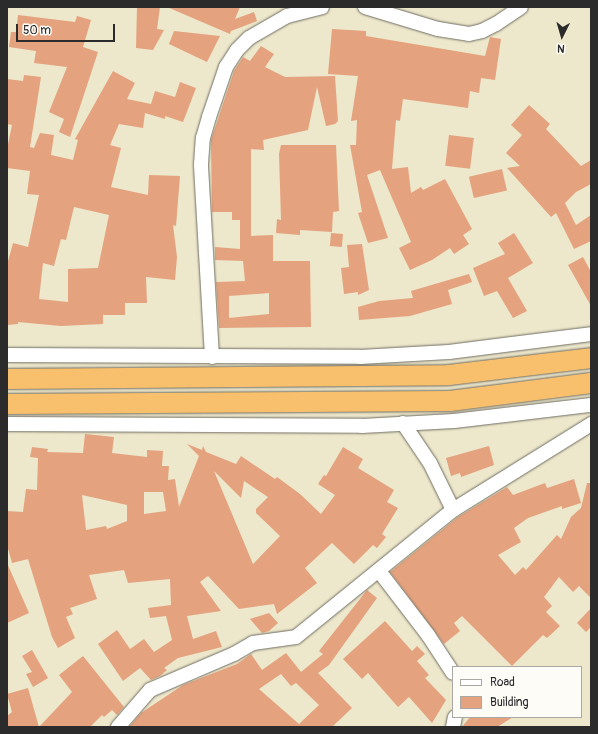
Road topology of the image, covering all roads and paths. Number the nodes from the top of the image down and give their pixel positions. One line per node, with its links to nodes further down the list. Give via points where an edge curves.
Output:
1 (322, 7): 6 (street, via 287,16 249,38 226,67 209,117 203,138 201,164)
2 (366, 7): 3 (street, via 438,29 469,34 496,24)
3 (521, 7)
4 (591, 334): 6 (street, via 449,352 360,357)
5 (7, 355): 6 (street)
6 (212, 357)
7 (591, 358): 8 (highway, via 449,375)
8 (7, 379)
9 (591, 384): 10 (highway, via 450,401)
10 (7, 404)
11 (591, 405): 13 (street, via 454,421)
12 (7, 424): 13 (street)
13 (403, 424): 15 (street, via 430,462)
14 (591, 424): 15 (street)
15 (453, 510): 16 (street)
16 (378, 572): 17 (street, via 428,634); 18 (street, via 296,637 253,643 234,654 150,690)
17 (452, 671)
18 (118, 727)

